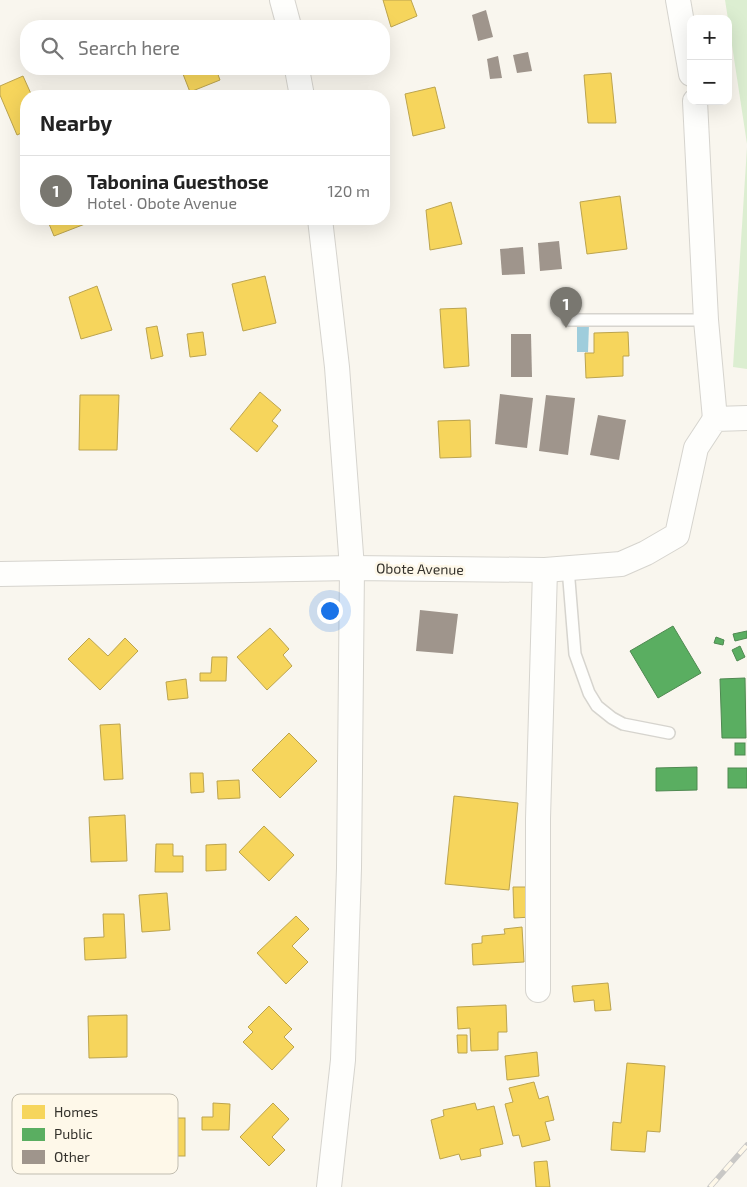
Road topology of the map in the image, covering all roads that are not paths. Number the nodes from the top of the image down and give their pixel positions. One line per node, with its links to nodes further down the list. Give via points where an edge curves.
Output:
1 (282, 0): 3 (street)
2 (678, 0): 4 (street)
3 (287, 20)
4 (689, 60)
5 (298, 75): 6 (street)
6 (301, 90)
7 (695, 105): 10 (street)
8 (321, 225): 13 (street, via 337,367)
9 (568, 320): 10 (lane)
10 (706, 320): 12 (street)
11 (747, 418): 12 (street)
12 (715, 419): 14 (street, Obote Avenue, via 696,448 677,535 621,564)
13 (352, 568): 14 (street, Obote Avenue); 15 (street, Obote Avenue); 18 (street, via 349,868 343,1050)
14 (557, 569): 16 (lane, via 575,654 597,706 623,724); 17 (street, via 538,819)
15 (0, 574)
16 (669, 734)
17 (538, 990)
18 (329, 1187)

